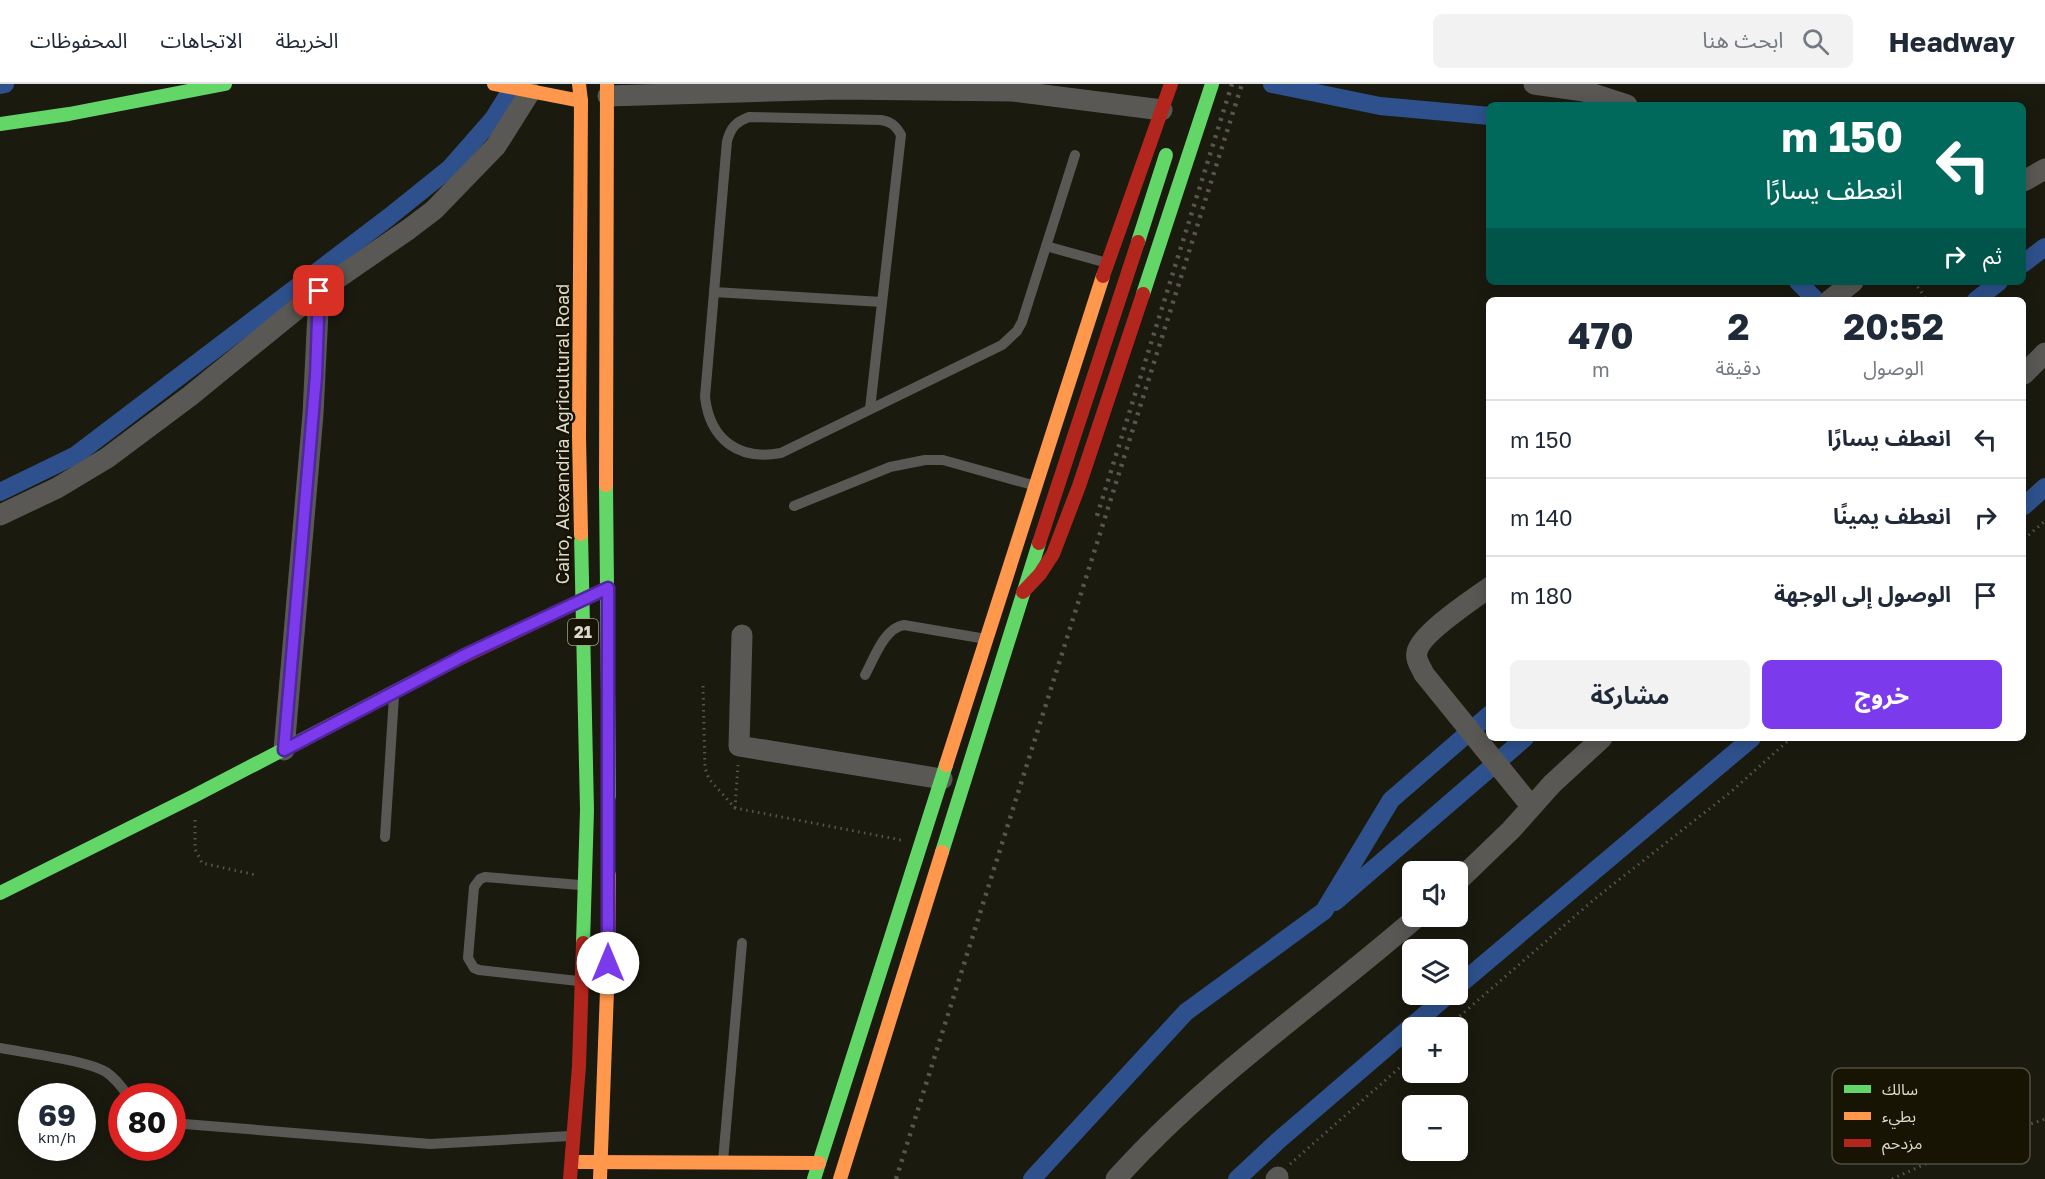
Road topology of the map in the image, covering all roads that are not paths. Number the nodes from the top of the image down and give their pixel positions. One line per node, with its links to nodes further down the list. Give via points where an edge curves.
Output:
1 (225, 84): 12 (main road)
2 (494, 84): 8 (main road)
3 (579, 84): 9 (main road, Cairo, Alexandria Agricultural Road / 21)
4 (1212, 84): 30 (main road, via 1079,486 1053,554)
5 (1534, 84): 10 (street, via 1584,91)
6 (1170, 85): 11 (main road)
7 (608, 89): 11 (street, via 1012,91); 28 (main road, 21)
8 (523, 90): 9 (main road); 19 (street, via 496,146 434,210)
9 (581, 101): 31 (main road, Cairo, Alexandria Agricultural Road / 21)
10 (1618, 102)
11 (1162, 110): 18 (main road)
12 (0, 124)
13 (1172, 137): 30 (main road)
14 (1075, 155): 17 (lane)
15 (2045, 169): 16 (street)
16 (2026, 180)
17 (1046, 246): 18 (lane); 24 (lane, via 1022,322 1010,339)
18 (1107, 263): 25 (main road)
19 (319, 291): 27 (street, via 107,458 57,488); 37 (street, via 314,405)
20 (714, 292): 21 (lane); 21 (lane, via 727,141 738,121 749,117 881,120 897,127 902,135); 24 (lane, via 705,398 713,428 723,440 750,454 781,453)
21 (882, 302): 24 (lane)
22 (2045, 353): 23 (street)
23 (2026, 372)
24 (870, 409)
25 (1036, 486): 26 (lane, via 943,460 925,460 890,467); 33 (main road)
26 (794, 506)
27 (0, 514)
28 (608, 588): 31 (main road); 40 (main road, 21)
29 (1486, 590): 39 (street, via 1452,614 1420,644 1416,654 1424,674)
30 (1023, 592): 60 (main road)
31 (582, 598): 35 (main road); 44 (main road, Cairo, Alexandria Agricultural Road / 21)
32 (742, 635): 38 (street, via 740,746)
33 (987, 639): 34 (lane, via 898,626 887,635); 38 (main road)
34 (865, 675)
35 (394, 693): 37 (main road); 41 (lane)
36 (1599, 741): 39 (street)
37 (284, 750): 45 (main road)
38 (942, 779): 56 (main road)
39 (1531, 806): 43 (street)
40 (609, 815)
41 (385, 837)
42 (609, 861): 54 (main road)
43 (1468, 871)
44 (586, 885): 48 (main road, Cairo, Alexandria Agricultural Road / 21); 48 (lane, via 480,879 474,887 468,958 480,970)
45 (0, 893)
46 (1405, 927): 61 (street, via 1207,1088)
47 (742, 943): 55 (lane)
48 (583, 981): 52 (main road, Cairo, Alexandria Agricultural Road / 21)
49 (0, 1048): 50 (lane, via 92,1066)
50 (118, 1083)
51 (186, 1124): 52 (lane, via 430,1144)
52 (574, 1136): 53 (main road, Cairo, Alexandria Agricultural Road / 21)
53 (571, 1162): 54 (main road); 57 (main road, Cairo, Alexandria Agricultural Road / 21)
54 (601, 1162): 55 (main road); 58 (main road)
55 (723, 1163): 56 (main road)
56 (819, 1163): 59 (main road)
57 (570, 1179)
58 (600, 1179)
59 (814, 1179)
60 (840, 1179)
61 (1116, 1179)

